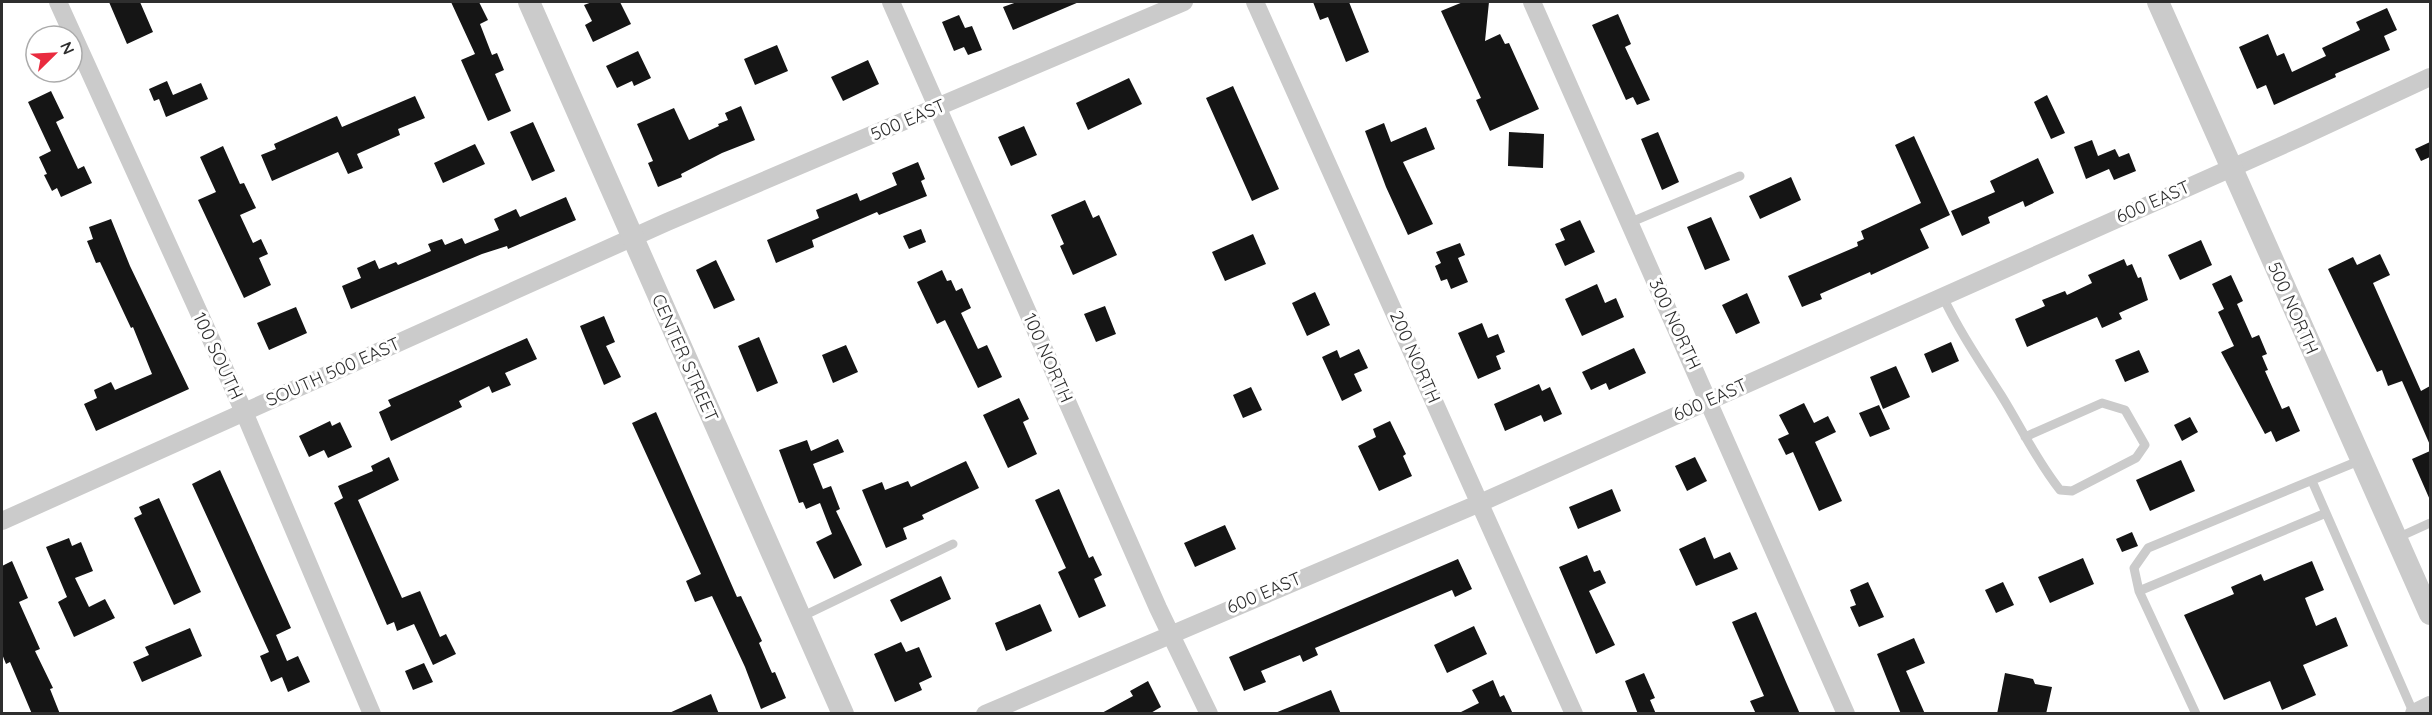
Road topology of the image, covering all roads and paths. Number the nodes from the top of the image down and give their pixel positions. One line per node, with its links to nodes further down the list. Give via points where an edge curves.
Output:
1 (58, 2): 16 (street, 100 SOUTH)
2 (528, 2): 13 (street, CENTER STREET)
3 (891, 2): 9 (street, 100 NORTH)
4 (1184, 2): 9 (street, 500 EAST)
5 (1255, 2): 20 (street, 200 NORTH)
6 (1532, 2): 12 (street, 300 NORTH)
7 (2158, 2): 10 (street, 500 NORTH)
8 (2430, 77): 10 (street, 600 EAST)
9 (938, 107): 13 (street, 500 EAST); 29 (street, 100 NORTH)
10 (2231, 168): 14 (street, 600 EAST); 18 (street, 500 NORTH)
11 (1740, 176): 12 (lane)
12 (1629, 223): 15 (street, 300 NORTH)
13 (632, 238): 16 (street, SOUTH 500 EAST); 28 (street, CENTER STREET)
14 (1942, 295): 15 (street, 600 EAST); 17 (lane, via 1978,363)
15 (1710, 400): 20 (street, 600 EAST); 36 (street, 300 NORTH)
16 (244, 412): 22 (street, SOUTH 500 EAST); 31 (street, 100 SOUTH)
17 (2025, 437): 17 (lane, via 2038,463 2060,490 2072,491 2136,458 2145,445 2125,410 2102,403)
18 (2361, 460): 19 (lane); 24 (street, 500 NORTH)
19 (2312, 481): 21 (lane); 26 (lane, via 2148,548 2134,568)
20 (1480, 503): 29 (street, 600 EAST); 35 (street, 200 NORTH)
21 (2326, 513): 26 (lane); 38 (lane)
22 (2, 521)
23 (2430, 523): 24 (lane)
24 (2396, 538): 27 (street, 500 NORTH)
25 (953, 544): 28 (lane)
26 (2139, 591): 37 (lane)
27 (2430, 614)
28 (801, 617): 32 (street, CENTER STREET)
29 (1170, 633): 33 (street, 600 EAST); 34 (street, 100 NORTH)
30 (2430, 707): 38 (street)
31 (372, 714)
32 (843, 714)
33 (985, 714)
34 (1209, 714)
35 (1574, 714)
36 (1846, 714)
37 (2196, 714)
38 (2415, 714)

